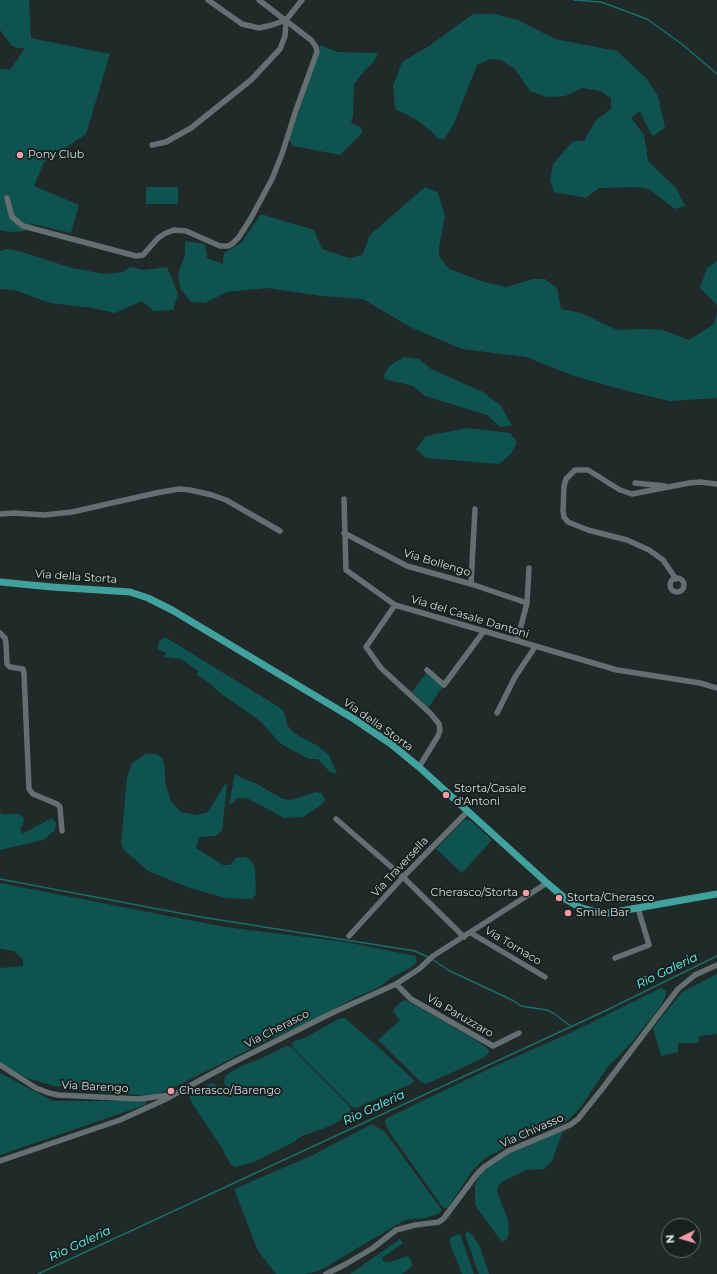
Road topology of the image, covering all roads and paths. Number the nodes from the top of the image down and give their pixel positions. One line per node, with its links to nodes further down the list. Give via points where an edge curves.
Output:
1 (208, 0): 4 (street, via 248,26 265,27)
2 (259, 0): 4 (street)
3 (302, 0): 4 (street)
4 (286, 20): 5 (street, via 285,36 280,49 253,78 194,126 168,141); 6 (street, via 312,41 317,53 278,164 251,218 238,238 229,246 219,246 186,231 174,230 159,237 141,256 136,256 23,226 12,217)
5 (152, 145)
6 (7, 198)
7 (635, 483): 9 (street)
8 (717, 484): 9 (street, via 700,482)
9 (670, 486): 16 (street, via 629,494 591,470 578,470 569,475 565,482 563,511 566,520 573,525 627,540 649,550 662,560)
10 (344, 499): 14 (street)
11 (475, 509): 18 (street)
12 (0, 514): 13 (street, via 44,515 72,512 156,492 190,490 226,500)
13 (280, 531)
14 (344, 533): 18 (street, Via Bollengo, via 402,564); 20 (street, via 346,570)
15 (529, 568): 19 (street)
16 (676, 579)
17 (0, 582): 28 (main road, Via della Storta, via 130,592 148,598 354,719 391,744)
18 (471, 584): 19 (street, Via Bollengo)
19 (527, 603): 23 (street)
20 (395, 605): 21 (street, Via del Casale Dantoni); 28 (street, Via del Casale Dantoni, via 366,647 381,668 431,714 438,724 438,736)
21 (484, 631): 23 (street, Via del Casale Dantoni); 25 (street, via 444,685)
22 (0, 633): 31 (street, via 5,638 7,664 23,669 24,673 29,789 33,794 60,807)
23 (517, 642): 24 (street, Via del Casale Dantoni)
24 (535, 647): 26 (street, Via del Casale Dantoni, via 617,670); 27 (street, via 515,677)
25 (427, 670)
26 (717, 688)
27 (497, 713)
28 (419, 768): 29 (main road, Via della Storta)
29 (467, 812): 32 (street, Via Traversella); 33 (main road, Via della Storta)
30 (336, 820): 32 (street)
31 (62, 831)
32 (403, 878): 37 (street, Via Traversella); 38 (street)
33 (547, 883): 35 (main road, Via della Storta, via 573,905 590,911 609,913); 36 (street, Via Cherasco)
34 (717, 894): 35 (main road, Via della Storta)
35 (638, 908): 39 (street, via 649,945)
36 (470, 933): 38 (street, Via Cherasco); 41 (street, Via Tornaco)
37 (350, 936)
38 (464, 937): 42 (street, Via Cherasco)
39 (615, 958)
40 (717, 965): 47 (street, Via Chivasso, via 695,975 678,989 578,1119 570,1125 508,1151 484,1167 439,1222 396,1230 373,1248)
41 (545, 977)
42 (396, 984): 43 (street, Via Paruzzaro, via 411,999 492,1046); 45 (street, Via Cherasco, via 332,1013)
43 (519, 1033)
44 (0, 1065): 45 (street, Via Barengo, via 49,1094 140,1099)
45 (174, 1095): 46 (street, Via Cherasco, via 120,1120)
46 (0, 1161)
47 (326, 1274)

